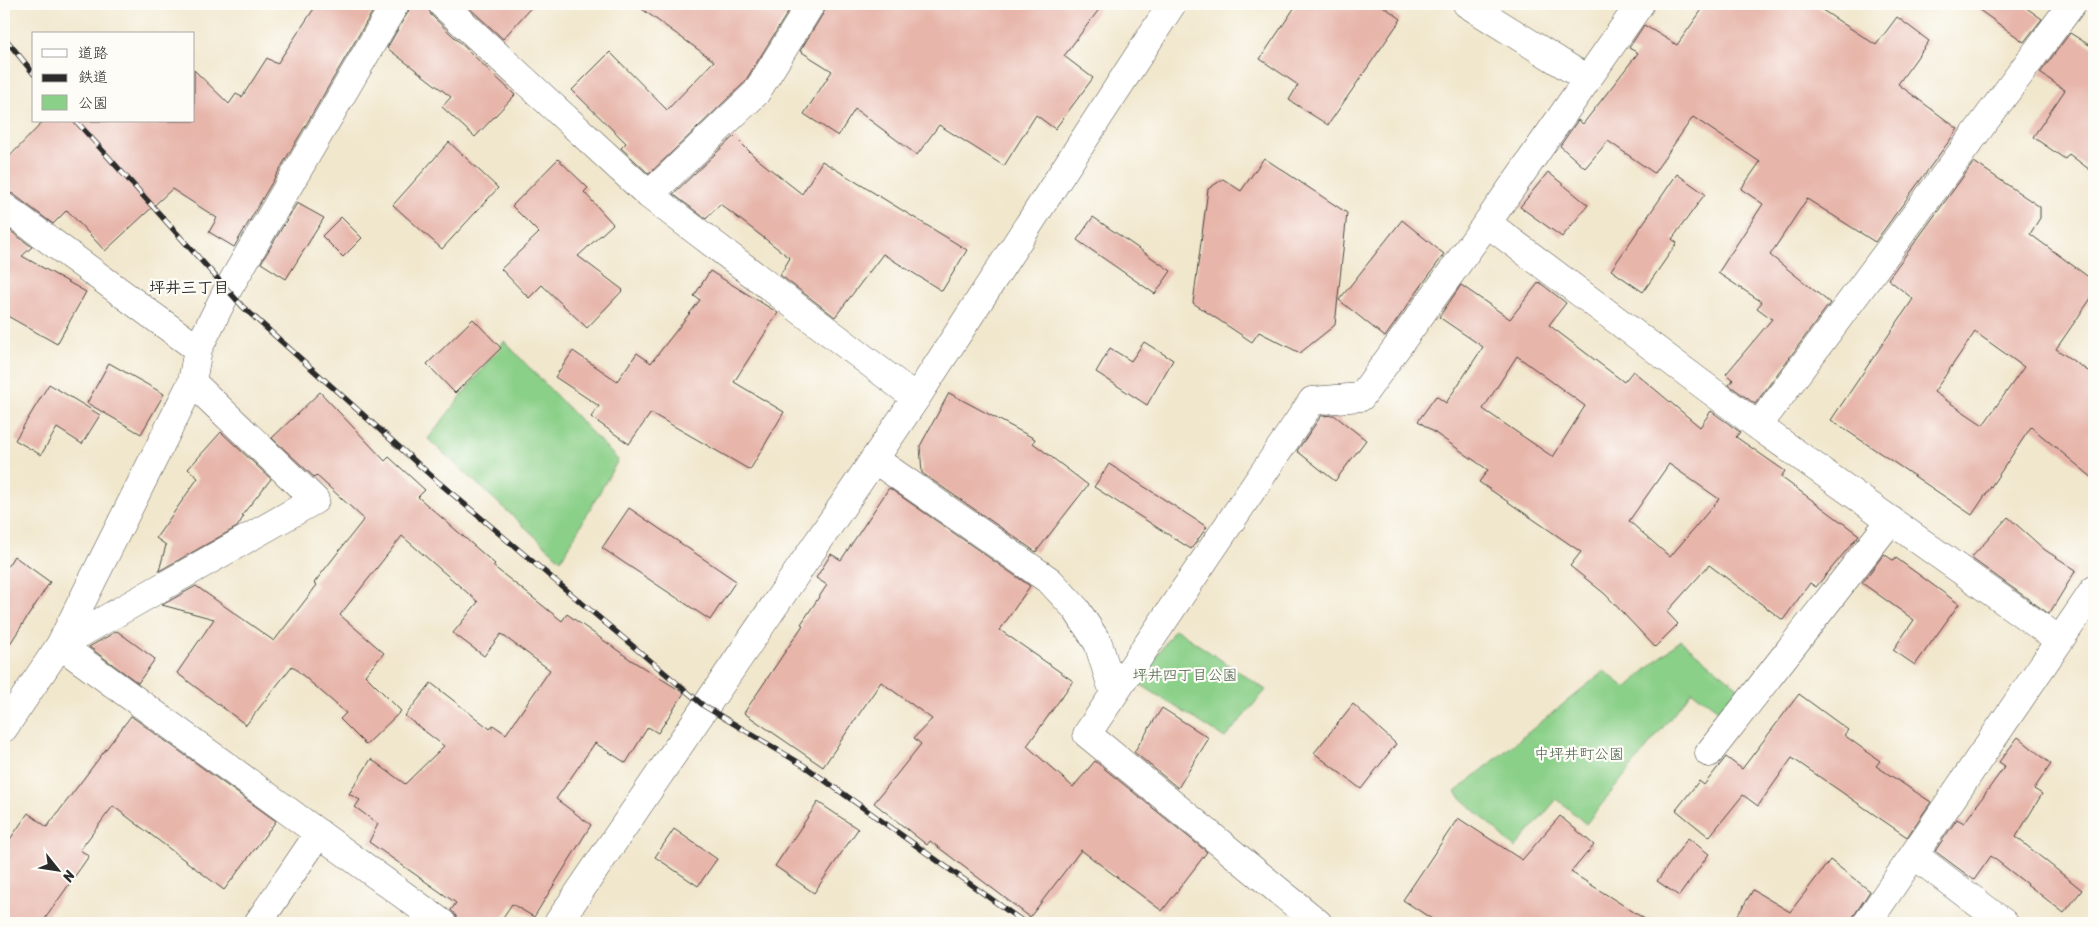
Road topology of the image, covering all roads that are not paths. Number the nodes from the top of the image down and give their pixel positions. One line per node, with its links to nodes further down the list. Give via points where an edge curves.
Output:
1 (395, 4): 12 (street, via 228,289)
2 (442, 4): 9 (street)
3 (811, 4): 9 (street, via 756,93)
4 (1172, 4): 14 (street)
5 (1468, 4): 8 (street)
6 (1640, 4): 8 (street)
7 (2072, 4): 15 (street)
8 (1587, 79): 11 (street)
9 (649, 195): 14 (street)
10 (4, 207): 12 (street)
11 (1487, 223): 15 (street); 21 (street, via 1361,397 1312,401)
12 (198, 349): 13 (street)
13 (192, 382): 20 (street); 20 (street, via 315,500)
14 (916, 398): 16 (street)
15 (1758, 426): 17 (street)
16 (874, 459): 21 (street, via 1050,580 1076,609 1098,643); 28 (street)
17 (1891, 520): 19 (street); 23 (street)
18 (2094, 590): 19 (street)
19 (2059, 640): 25 (street)
20 (60, 645): 22 (street); 24 (street)
21 (1114, 694): 29 (street, via 1087,734)
22 (4, 728)
23 (1709, 753)
24 (319, 833): 26 (street); 27 (street)
25 (1914, 855): 30 (street); 31 (street)
26 (258, 923)
27 (442, 923)
28 (558, 923)
29 (1318, 923)
30 (1867, 923)
31 (2004, 923)

